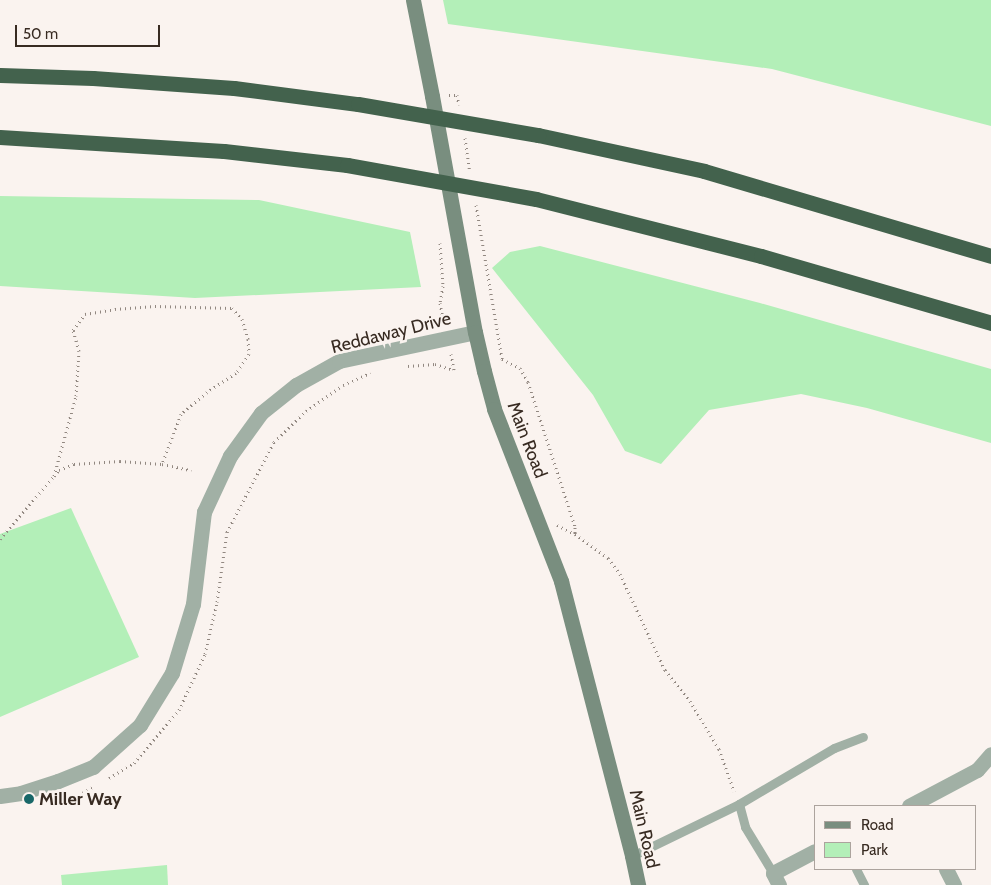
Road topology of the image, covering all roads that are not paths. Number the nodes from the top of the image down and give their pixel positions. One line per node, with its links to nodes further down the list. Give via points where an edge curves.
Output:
1 (413, 0): 6 (street, Main Road)
2 (0, 76): 4 (highway, bridge, via 92,78 234,88 358,104 538,135 704,171)
3 (0, 137): 5 (highway, bridge, via 224,150 347,165 536,199 734,249)
4 (991, 256)
5 (991, 323)
6 (475, 332): 9 (street, Reddaway Drive, via 339,361 296,385 261,413 230,456 204,512 193,604 172,673 140,725 93,766 21,793); 13 (street, Main Road, via 494,409 571,614)
7 (863, 737): 10 (lane, via 834,748)
8 (991, 754): 11 (street, via 977,770)
9 (0, 796)
10 (738, 804): 13 (lane); 16 (lane, via 745,827)
11 (913, 805)
12 (814, 852): 16 (street)
13 (632, 856): 17 (street, Main Road)
14 (856, 870): 18 (lane)
15 (946, 870): 19 (street)
16 (776, 879)
17 (638, 885)
18 (864, 885)
19 (954, 885)

